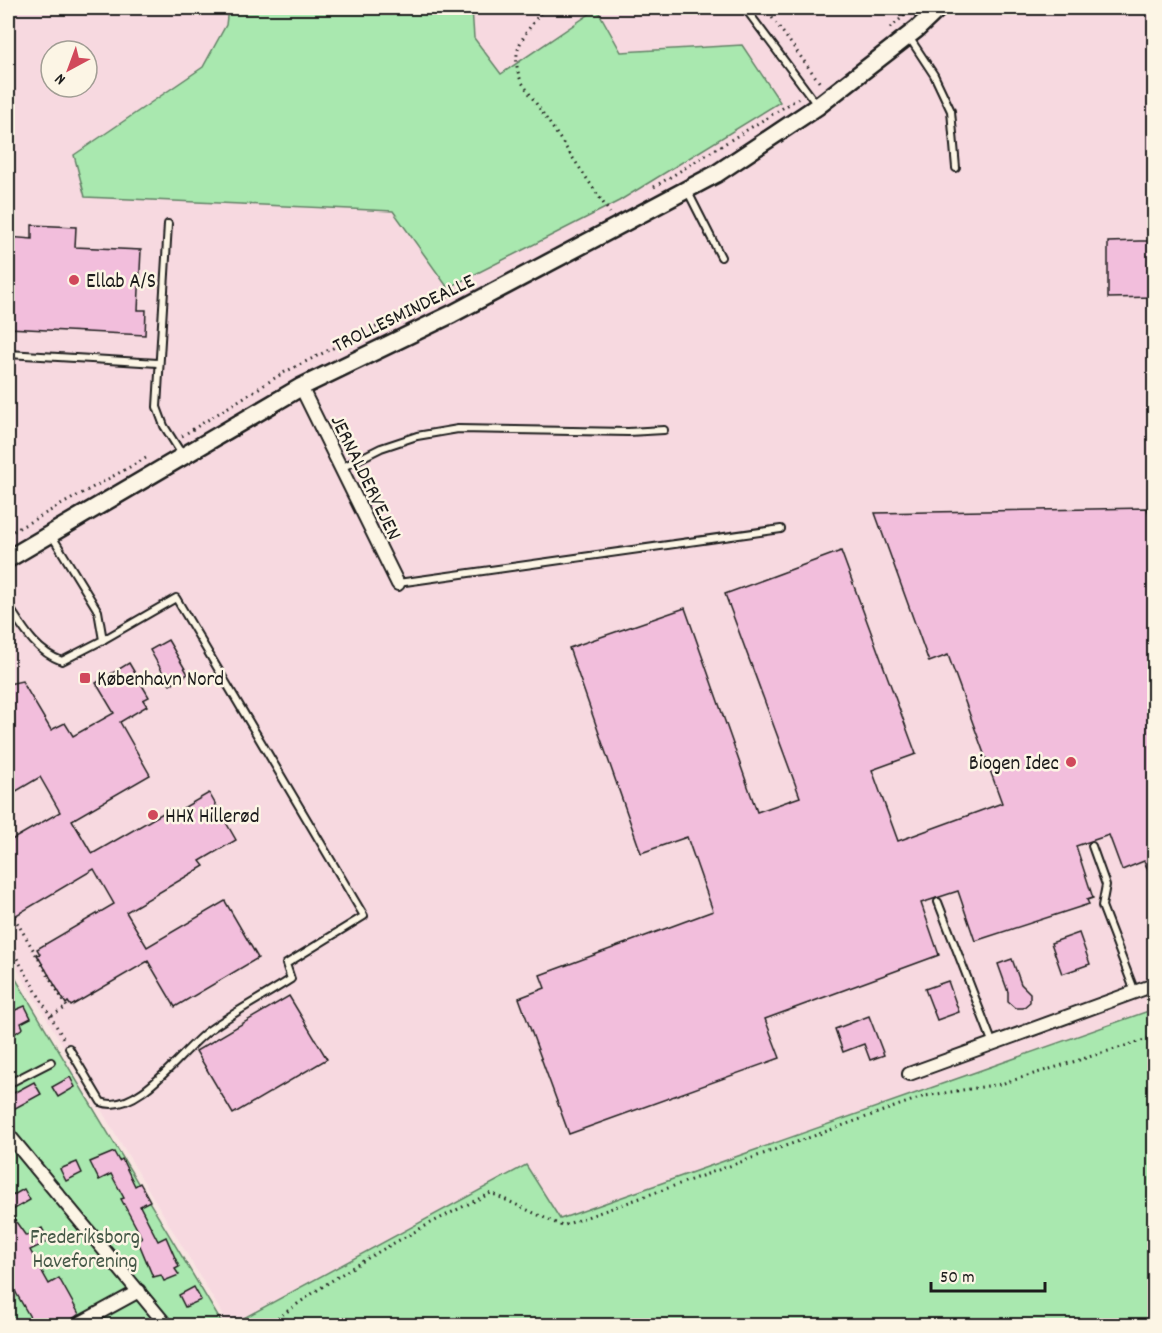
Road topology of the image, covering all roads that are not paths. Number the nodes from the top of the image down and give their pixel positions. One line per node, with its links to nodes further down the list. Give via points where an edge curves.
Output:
1 (745, 8): 4 (lane)
2 (939, 8): 3 (street, TROLLESMINDEALLE)
3 (908, 36): 4 (street, TROLLESMINDEALLE); 5 (lane, via 934,75 951,111)
4 (818, 106): 6 (street, TROLLESMINDEALLE)
5 (956, 168)
6 (687, 190): 8 (lane); 11 (street, TROLLESMINDEALLE, via 452,314)
7 (168, 224): 10 (lane)
8 (721, 257)
9 (8, 354): 10 (lane)
10 (158, 363): 13 (lane, via 158,407 164,426)
11 (301, 387): 13 (street, TROLLESMINDEALLE); 14 (street, JERNALDERVEJEN)
12 (664, 430): 14 (lane, via 458,429 417,436 381,448)
13 (183, 457): 16 (street, TROLLESMINDEALLE)
14 (341, 468): 18 (street, JERNALDERVEJEN)
15 (781, 529): 18 (lane)
16 (51, 535): 17 (street, TROLLESMINDEALLE); 20 (lane, via 98,611)
17 (8, 559)
18 (398, 584)
19 (8, 604): 20 (lane, via 32,642 50,657 62,661)
20 (103, 640): 26 (lane, via 176,598 364,916 286,964 291,980 207,1032 142,1092 120,1104 101,1102)
21 (1092, 846): 24 (lane, via 1106,885 1102,906)
22 (938, 902): 25 (lane)
23 (1155, 985): 24 (street)
24 (1135, 992): 25 (street)
25 (993, 1044): 28 (street)
26 (69, 1048)
27 (51, 1062): 29 (lane)
28 (909, 1074)
29 (8, 1084)
30 (8, 1134): 31 (street)
31 (139, 1291): 32 (street); 33 (street)
32 (75, 1326)
33 (167, 1326)

